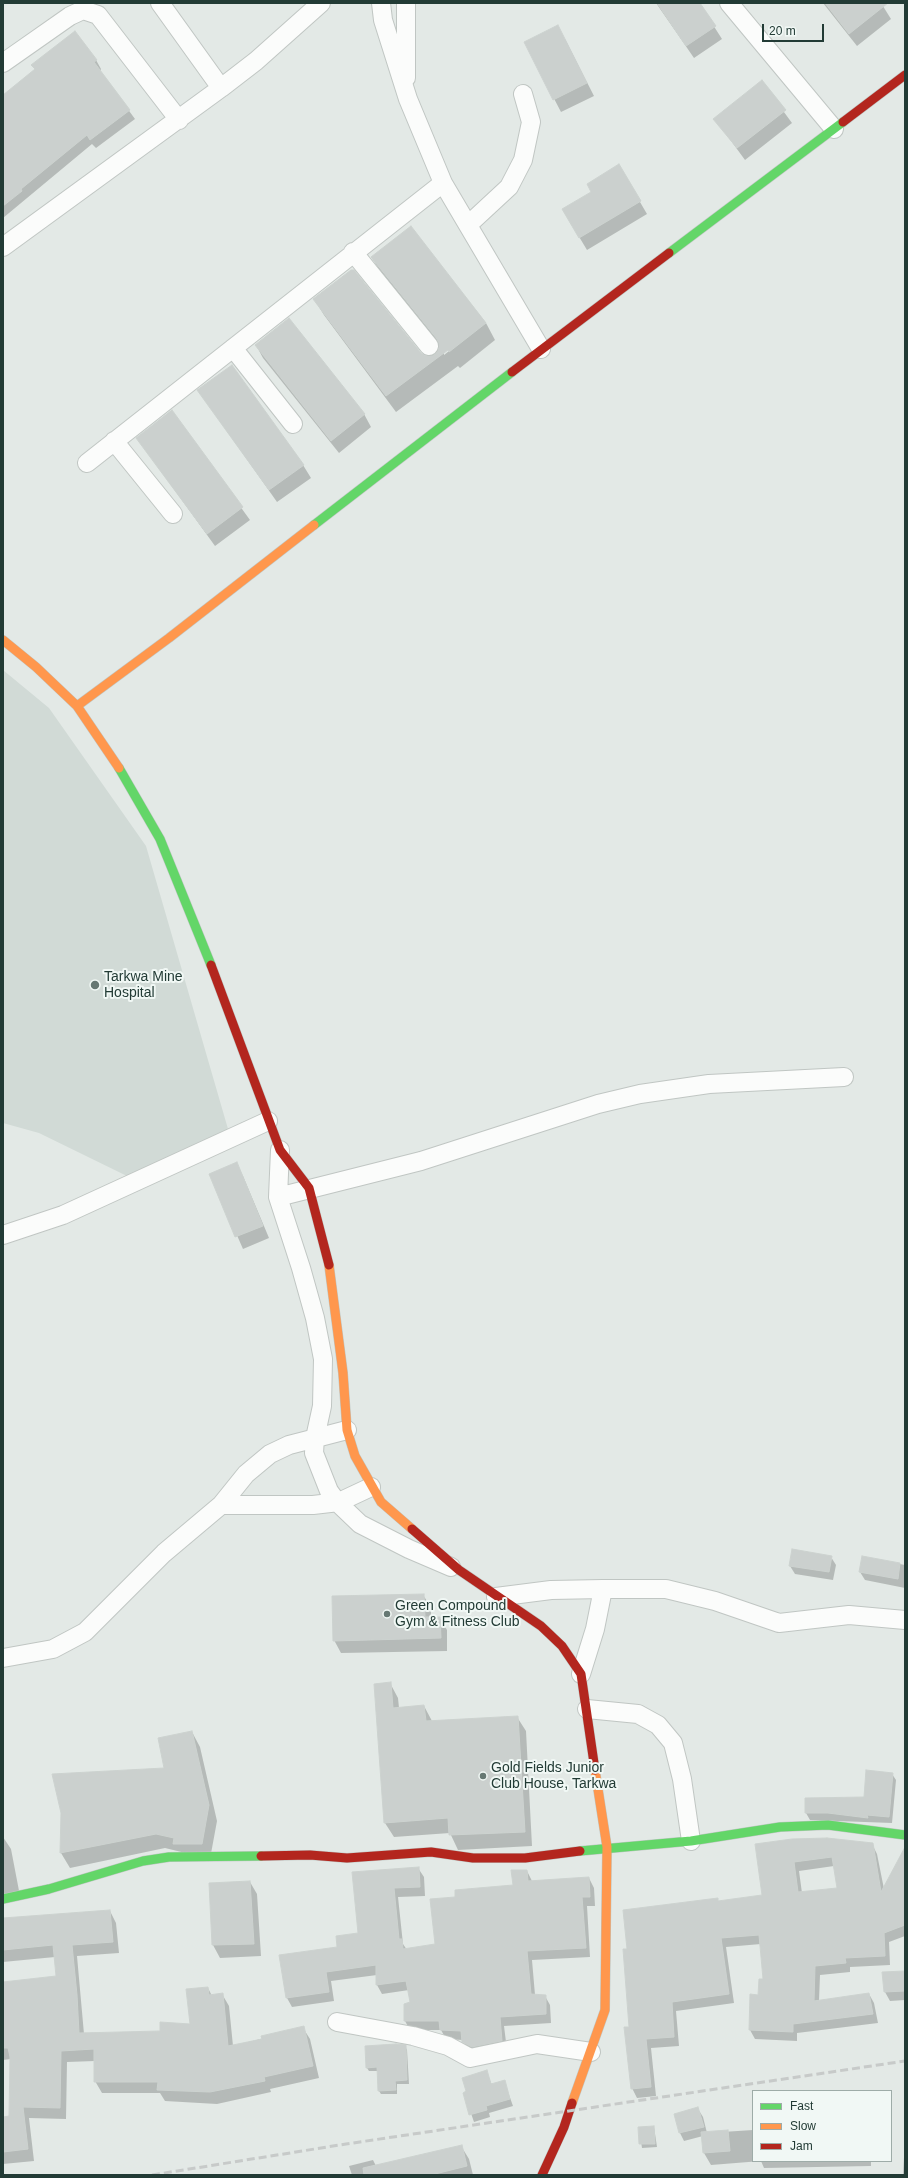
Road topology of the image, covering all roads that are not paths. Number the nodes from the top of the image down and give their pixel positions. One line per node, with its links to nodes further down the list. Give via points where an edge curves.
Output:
1 (160, 3): 8 (street)
2 (321, 3): 8 (street, via 256,61)
3 (381, 3): 9 (street, via 383,20)
4 (406, 3): 9 (street)
5 (729, 3): 12 (street)
6 (3, 63): 11 (street, via 70,16 83,10 98,15)
7 (905, 75): 12 (street)
8 (221, 88): 11 (street)
9 (405, 89): 13 (street)
10 (524, 94): 14 (street, via 532,122 523,160 510,187)
11 (179, 120): 15 (street)
12 (834, 129): 19 (street)
13 (443, 182): 14 (street); 16 (street)
14 (468, 225): 19 (street)
15 (3, 248)
16 (353, 252): 17 (street); 18 (street)
17 (428, 346)
18 (233, 348): 20 (street); 21 (street)
19 (541, 350): 25 (street)
20 (293, 424)
21 (114, 442): 22 (street); 23 (street)
22 (87, 463)
23 (173, 514)
24 (3, 640): 25 (street)
25 (78, 706): 27 (street, via 123,775 160,839 224,995)
26 (844, 1077): 29 (street, via 709,1084 640,1094 598,1104 421,1161)
27 (268, 1121): 28 (street); 31 (street, via 63,1215)
28 (280, 1150): 29 (street); 30 (street)
29 (309, 1188): 30 (street); 32 (street, via 327,1254)
30 (278, 1197): 33 (street)
31 (3, 1235)
32 (334, 1312): 33 (street); 34 (street, via 343,1373)
33 (315, 1318): 35 (street, via 322,1359 322,1406)
34 (347, 1430): 35 (street); 36 (street, via 355,1456)
35 (315, 1438): 37 (street, via 314,1453 329,1491); 38 (street, via 289,1445 270,1454 246,1474)
36 (371, 1487): 37 (street); 39 (street, via 381,1502)
37 (337, 1502): 38 (street, via 293,1506); 39 (street, via 360,1524 409,1550)
38 (221, 1504): 43 (street, via 164,1552 85,1632 53,1649)
39 (459, 1570): 41 (street)
40 (603, 1589): 41 (street, via 551,1590); 42 (street, via 666,1589 714,1601 779,1623 849,1615); 44 (street, via 595,1629)
41 (496, 1597): 44 (street, via 541,1626 562,1646)
42 (905, 1620)
43 (3, 1658)
44 (581, 1674): 45 (street)
45 (587, 1709): 47 (street, via 638,1714 658,1725 673,1743 682,1779); 48 (street)
46 (905, 1835): 47 (street, via 828,1825 780,1827)
47 (691, 1841): 48 (street)
48 (607, 1847): 49 (street, via 525,1858 473,1858 431,1852 347,1858 310,1855 169,1857 143,1861 49,1889); 51 (street, via 605,2010)
49 (3, 1899)
50 (337, 2022): 51 (street, via 413,2036 448,2046 470,2058 537,2044)
51 (591, 2052): 52 (street, via 564,2127)
52 (542, 2175)

